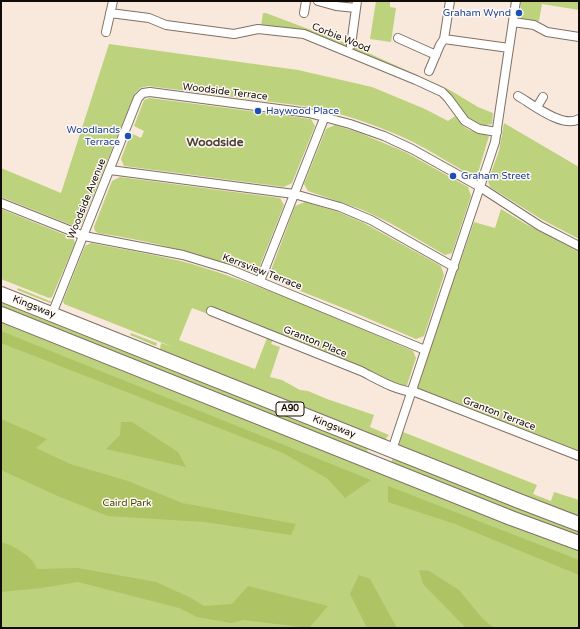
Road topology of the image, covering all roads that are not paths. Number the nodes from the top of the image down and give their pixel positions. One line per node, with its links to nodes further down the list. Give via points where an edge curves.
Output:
1 (113, 1): 7 (street)
2 (306, 1): 8 (street)
3 (318, 1): 6 (street, via 336,6)
4 (450, 1): 13 (street)
5 (516, 1): 9 (street)
6 (356, 5): 14 (street)
7 (110, 13): 10 (street); 24 (street, Corbie Wood, via 148,18 166,25 234,34 258,29 304,34 442,92 465,121 479,129)
8 (304, 13)
9 (513, 22): 11 (street, via 534,25 547,32); 15 (street)
10 (106, 32)
11 (579, 37)
12 (398, 38): 16 (street)
13 (444, 39): 15 (street); 16 (street)
14 (351, 45)
15 (509, 48): 24 (street)
16 (436, 54): 17 (street)
17 (429, 70)
18 (143, 93): 22 (street, Woodside Terrace); 25 (street, Woodside Avenue, via 138,98)
19 (518, 96): 21 (street)
20 (543, 97): 21 (street)
21 (537, 107): 23 (street, via 554,118 570,122)
22 (325, 116): 26 (street, Woodside Terrace, via 398,142); 27 (street)
23 (579, 119)
24 (497, 132): 26 (street)
25 (110, 170): 27 (street); 29 (street, Woodside Avenue)
26 (480, 187): 30 (street, Woodside Terrace, via 540,226); 31 (street)
27 (294, 194): 31 (street, via 340,207 372,220); 32 (street)
28 (1, 203): 29 (street, Kerrsview Terrace)
29 (84, 236): 32 (street, Kerrsview Terrace, via 182,255); 36 (street, Woodside Avenue)
30 (579, 246)
31 (454, 267): 37 (street)
32 (260, 281): 37 (street, Kerrsview Terrace)
33 (1, 294): 36 (highway, Kingsway / A90)
34 (211, 311): 38 (street, Granton Place)
35 (1, 314): 42 (highway, Kingsway / A90)
36 (52, 314): 39 (highway, Kingsway / A90)
37 (425, 350): 38 (street)
38 (412, 392): 39 (street); 40 (street, Granton Terrace)
39 (392, 450): 41 (highway, Kingsway / A90)
40 (579, 456)
41 (579, 524)
42 (579, 543)

